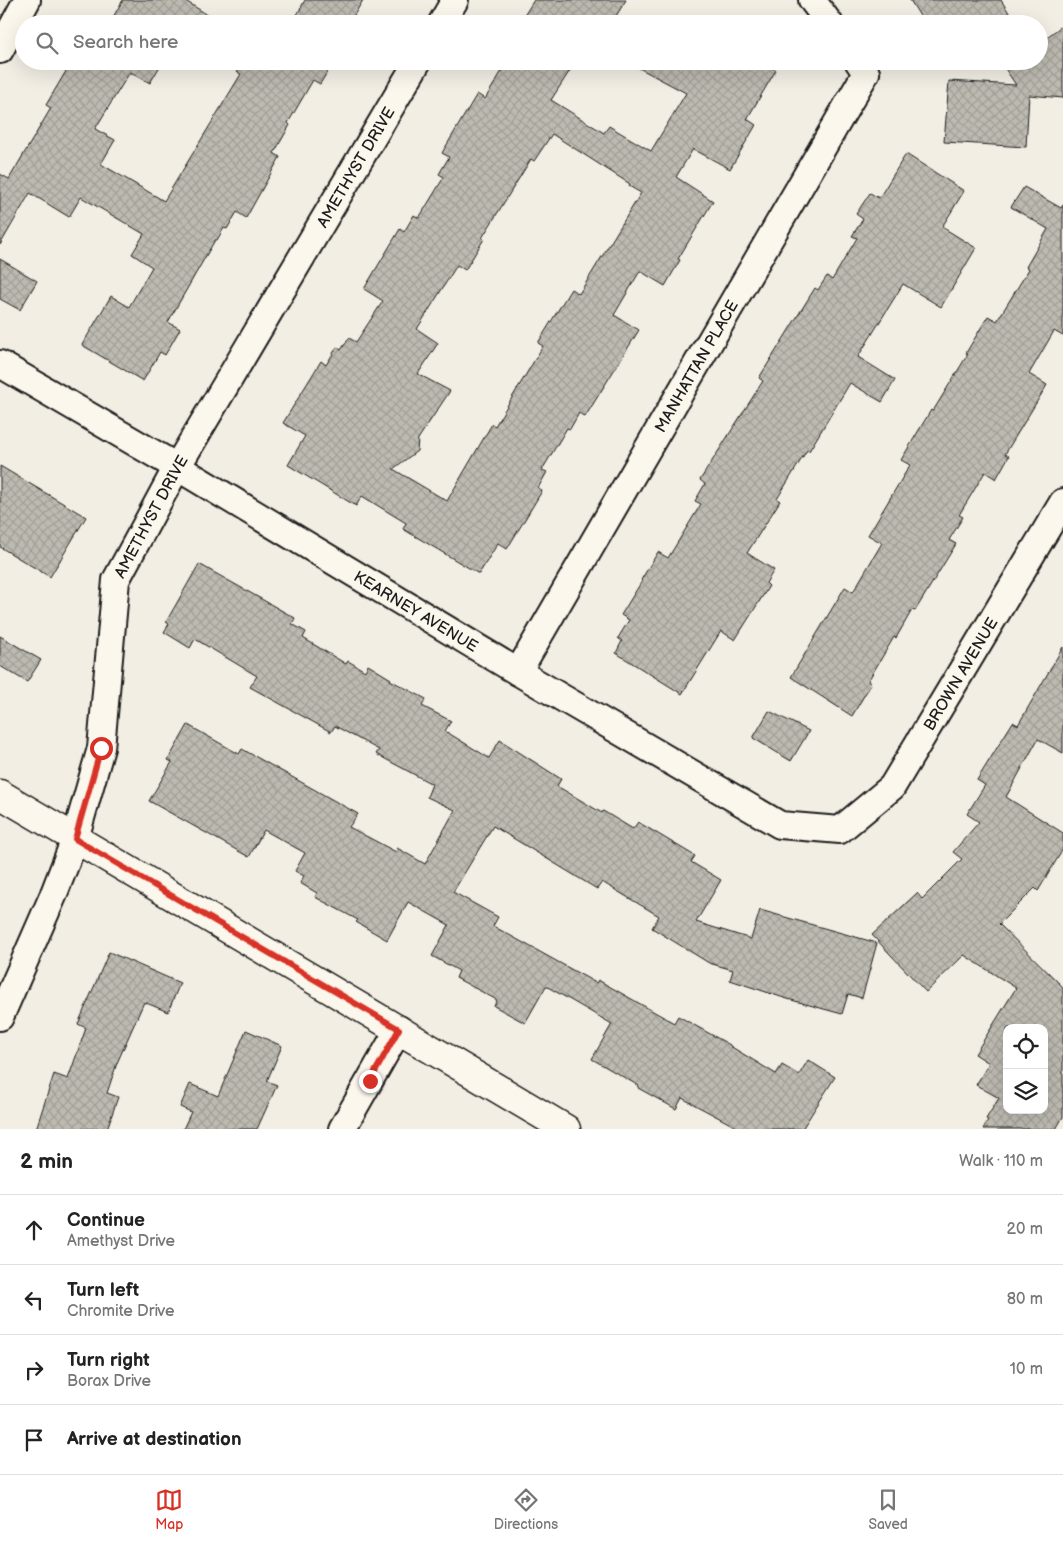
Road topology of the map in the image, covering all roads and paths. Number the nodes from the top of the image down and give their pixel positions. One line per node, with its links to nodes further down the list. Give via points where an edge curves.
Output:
1 (27, 0): 4 (street)
2 (455, 0): 5 (street)
3 (812, 0): 6 (street)
4 (19, 15)
5 (446, 15)
6 (823, 15)
7 (15, 22): 8 (street)
8 (0, 50)
9 (413, 70): 12 (street, AMETHYST DRIVE)
10 (864, 70): 14 (street, MANHATTAN PLACE, via 866,73)
11 (0, 364): 12 (street, KEARNEY AVENUE)
12 (176, 466): 14 (street, KEARNEY AVENUE); 17 (street, AMETHYST DRIVE, via 116,580 101,748)
13 (1063, 502): 16 (street, BROWN AVENUE, via 892,787)
14 (518, 672): 16 (street, KEARNEY AVENUE, via 780,825)
15 (0, 794): 17 (street)
16 (840, 830)
17 (75, 839): 18 (street, AMETHYST DRIVE); 19 (street)
18 (0, 1017)
19 (399, 1029): 20 (street); 21 (street)
20 (342, 1129)
21 (566, 1129)

